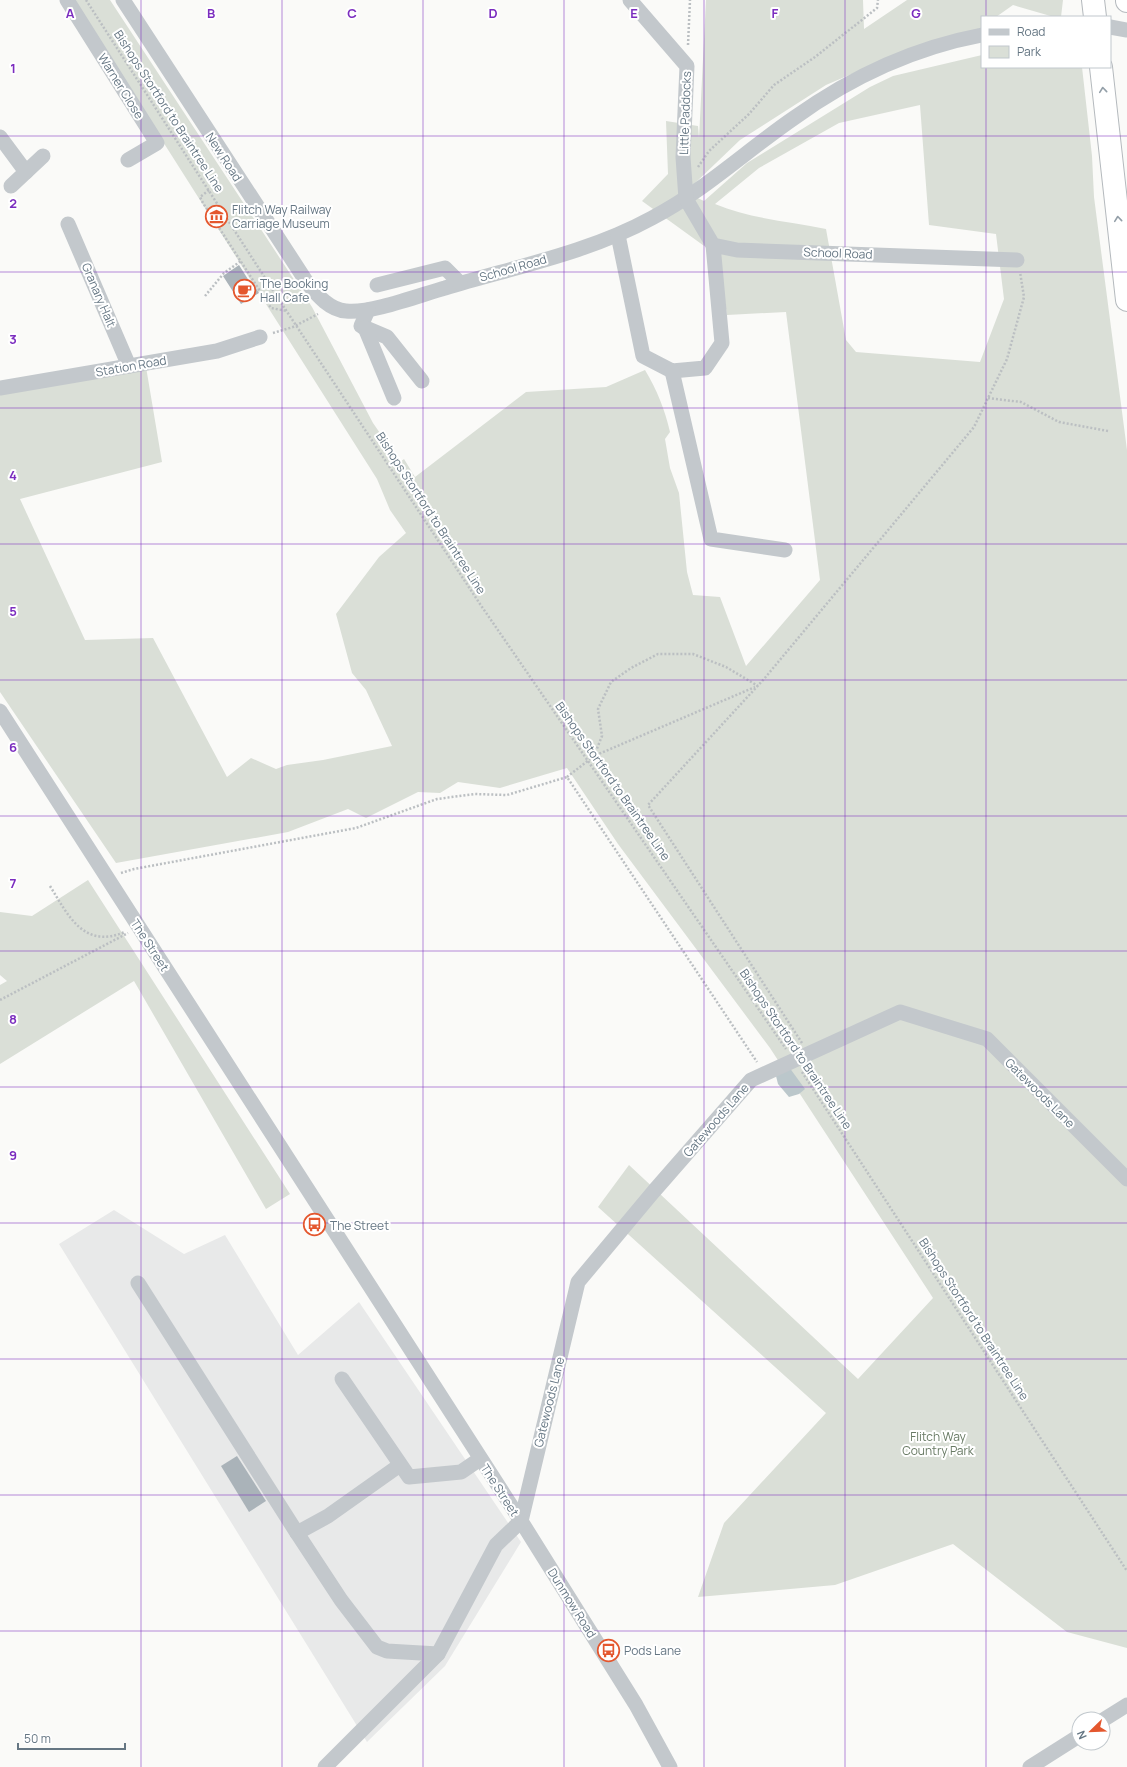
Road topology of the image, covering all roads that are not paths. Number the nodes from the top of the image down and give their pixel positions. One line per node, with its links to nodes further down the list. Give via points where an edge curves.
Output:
1 (67, 0): 12 (street, Warner Close, via 157,143)
2 (122, 0): 23 (street, New Road, via 308,284)
3 (630, 0): 15 (street, Little Paddocks, via 688,66 683,157)
4 (1093, 0): 5 (highway)
5 (1095, 16)
6 (1111, 27): 7 (street)
7 (1127, 30)
8 (981, 35): 15 (street, School Road, via 905,56 841,86)
9 (1101, 68): 22 (highway, one-way to 9)
10 (0, 137): 13 (street)
11 (43, 156): 13 (street)
12 (128, 160)
13 (26, 172): 14 (street)
14 (11, 186)
15 (686, 191): 17 (street, School Road, via 650,220); 18 (street)
16 (68, 224): 27 (street, Granary Halt)
17 (618, 235): 20 (street, School Road, via 583,248); 28 (street, via 643,356)
18 (713, 245): 19 (street, School Road, via 737,250); 28 (street, via 722,343 704,368)
19 (1017, 260)
20 (460, 284): 21 (street, via 445,268); 24 (street, School Road)
21 (377, 285)
22 (1127, 300)
23 (333, 307): 24 (street, School Road, via 350,312)
24 (368, 310): 25 (street, via 361,326)
25 (365, 328): 29 (street, via 390,340); 31 (street)
26 (260, 337): 27 (street, Station Road, via 217,351)
27 (129, 366): 30 (street, Station Road)
28 (672, 371): 32 (street, via 711,539)
29 (422, 381)
30 (0, 388)
31 (394, 398)
32 (785, 550)
33 (0, 711): 37 (street, The Street)
34 (1127, 1179): 39 (street, Gatewoods Lane, via 987,1039 900,1012 751,1080 578,1282)
35 (138, 1283): 40 (street)
36 (342, 1379): 38 (street)
37 (480, 1459): 38 (street, via 461,1472 409,1477); 39 (street, The Street)
38 (400, 1465): 40 (street, via 328,1516)
39 (521, 1522): 41 (street, via 496,1545); 46 (street, Dunmow Road, via 636,1705)
40 (297, 1533): 41 (street, via 341,1600 377,1647 387,1651)
41 (438, 1654): 45 (street)
42 (1127, 1705): 43 (street)
43 (1111, 1715)
44 (1071, 1741): 47 (street)
45 (325, 1767)
46 (670, 1767)
47 (1030, 1767)

